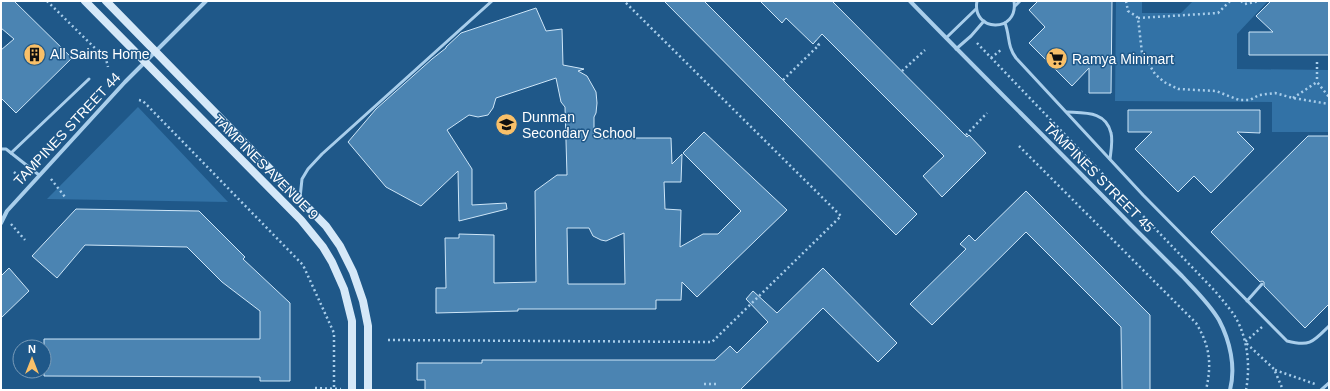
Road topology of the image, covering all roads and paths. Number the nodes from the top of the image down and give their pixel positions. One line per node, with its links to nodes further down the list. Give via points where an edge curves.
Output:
1 (47, 1): 28 (path, via 106,59)
2 (85, 1): 26 (main road, TAMPINES AVENUE 9)
3 (106, 1): 25 (main road, TAMPINES AVENUE 9)
4 (206, 1): 25 (street)
5 (492, 1): 47 (lane, via 322,154 302,179)
6 (624, 1): 59 (path, via 841,216 712,342)
7 (910, 1): 21 (street, TAMPINES STREET 45)
8 (977, 1): 16 (lane)
9 (1014, 1): 15 (lane)
10 (1020, 1): 15 (lane)
11 (1126, 1): 17 (path, via 1128,11)
12 (1230, 1): 17 (path, via 1218,13)
13 (1241, 1): 14 (path, via 1245,4)
14 (1259, 1)
15 (1015, 6): 19 (lane, via 1012,16)
16 (976, 9): 18 (lane); 21 (lane)
17 (1138, 18): 34 (path, via 1142,53 1155,74 1164,82 1178,89 1216,91 1239,100 1250,100 1259,95 1275,93)
18 (984, 21): 19 (lane, via 998,26); 20 (lane)
19 (1005, 23): 37 (lane, via 1012,53)
20 (971, 36): 23 (lane); 53 (path)
21 (946, 38): 23 (street, TAMPINES STREET 45)
22 (815, 41): 31 (path, via 819,45)
23 (956, 49): 54 (street, TAMPINES STREET 45)
24 (925, 50): 29 (path)
25 (156, 51): 26 (street); 47 (main road, TAMPINES AVENUE 9)
26 (146, 62): 44 (street, TAMPINES STREET 44); 68 (main road, TAMPINES AVENUE 9, via 301,220 323,247 344,289 352,321)
27 (1317, 62): 32 (path)
28 (108, 67)
29 (902, 71)
30 (89, 79): 42 (lane)
31 (783, 80)
32 (1317, 82): 33 (path); 34 (path)
33 (1329, 97)
34 (1293, 98): 36 (path)
35 (139, 100): 67 (path, via 143,101 303,265 334,333)
36 (1329, 104)
37 (1067, 112): 43 (lane); 43 (lane, via 1095,114 1102,119 1112,134)
38 (987, 113): 39 (path)
39 (966, 135)
40 (1019, 146): 70 (path, via 1196,323 1207,345 1210,360)
41 (1, 149): 42 (lane)
42 (11, 153): 44 (lane)
43 (1110, 158): 56 (lane)
44 (39, 175): 48 (street, TAMPINES STREET 44)
45 (51, 179): 46 (path)
46 (65, 197)
47 (300, 200): 69 (main road, TAMPINES AVENUE 9, via 326,226 354,272 368,326)
48 (7, 211): 49 (street); 51 (street, TAMPINES STREET 44)
49 (1, 212)
50 (8, 221): 52 (path)
51 (1, 222)
52 (25, 240)
53 (1167, 240): 54 (path); 60 (path, via 1232,312)
54 (1156, 250): 71 (street, TAMPINES STREET 45, via 1205,300 1218,320 1230,346)
55 (1262, 284): 56 (lane)
56 (1247, 301): 57 (lane)
57 (1268, 322): 58 (lane, via 1287,341 1301,344 1315,340); 60 (path)
58 (1329, 326)
59 (388, 340)
60 (1245, 342): 61 (path); 72 (path, via 1248,380)
61 (1274, 369): 65 (path); 73 (path)
62 (1329, 383): 65 (lane)
63 (704, 384): 64 (path)
64 (720, 384)
65 (1325, 387): 74 (lane)
66 (315, 388): 68 (path)
67 (334, 390)
68 (352, 390)
69 (368, 390)
70 (1206, 390)
71 (1230, 390)
72 (1246, 390)
73 (1282, 390)
74 (1321, 390)

